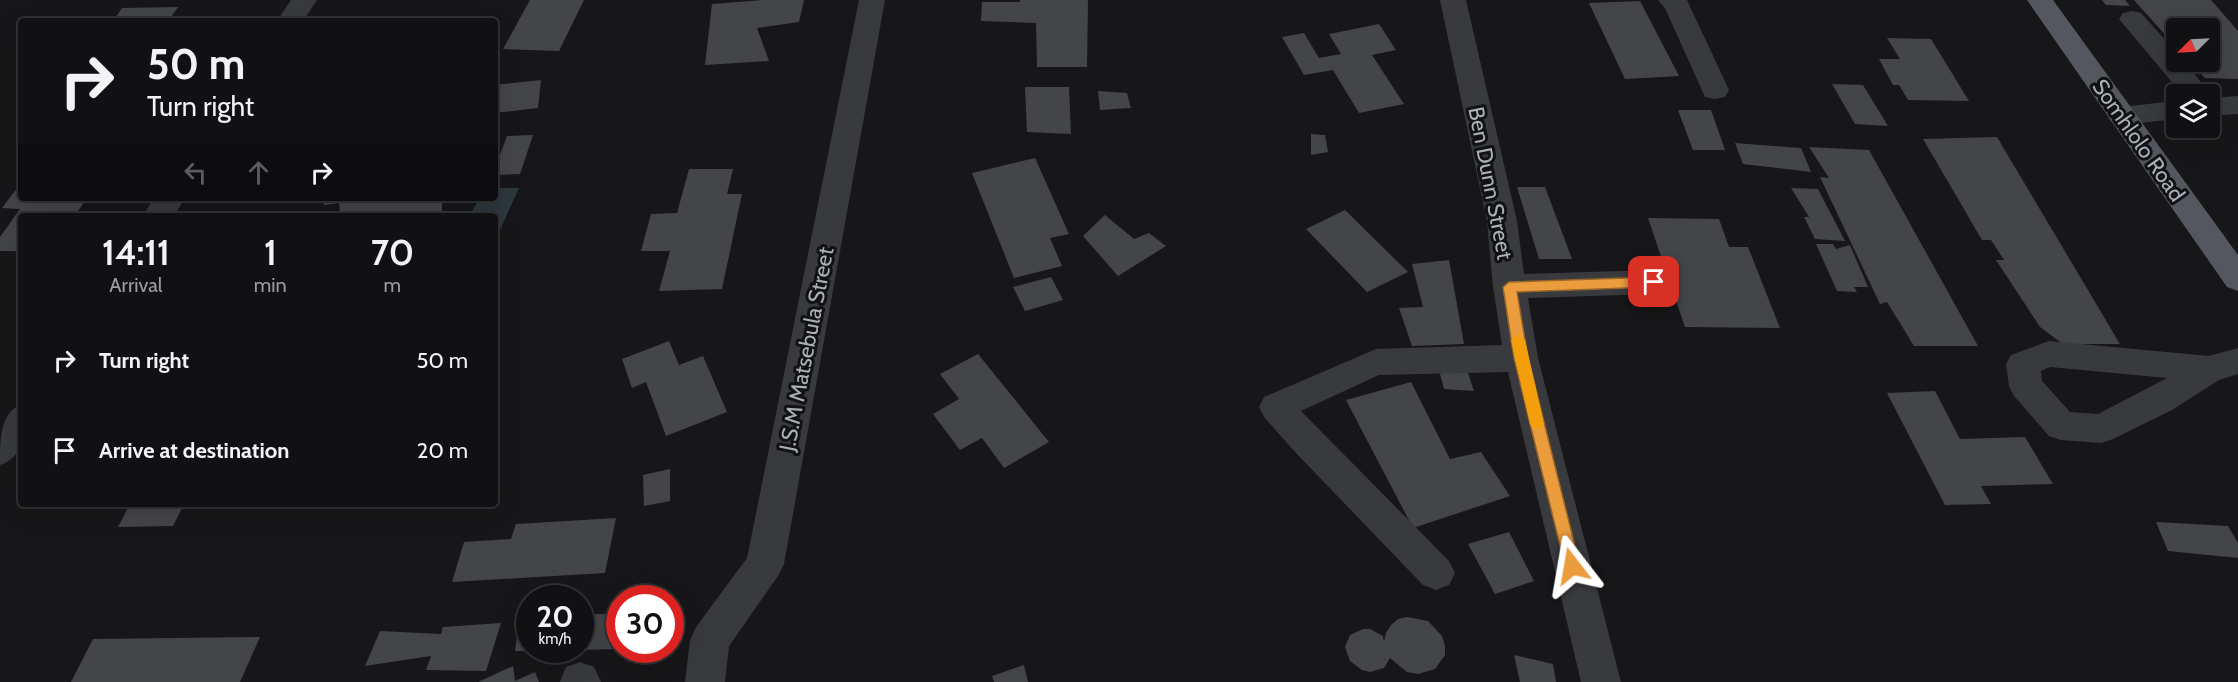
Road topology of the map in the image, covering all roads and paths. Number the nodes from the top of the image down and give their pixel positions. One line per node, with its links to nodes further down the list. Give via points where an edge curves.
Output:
1 (304, 0): 6 (street)
2 (872, 0): 22 (street, J.S.M Matsebula Street, via 765,564 710,640)
3 (1453, 0): 16 (street, Ben Dunn Street, via 1502,220)
4 (1671, 0): 9 (street, via 1676,3)
5 (2040, 0): 13 (main road, Somhlolo Road)
6 (292, 18)
7 (2132, 19): 8 (street)
8 (2188, 84)
9 (1715, 90)
10 (2238, 105): 11 (street)
11 (2220, 106)
12 (2166, 111): 13 (street)
13 (2121, 115): 14 (main road, Somhlolo Road)
14 (2238, 279)
15 (1654, 282): 16 (street)
16 (1509, 287): 17 (street, Ben Dunn Street)
17 (1521, 358): 21 (street, via 1376,362 1276,407); 23 (street, Ben Dunn Street)
18 (2224, 365): 18 (street, via 2101,429 2061,426 2026,386 2023,364 2049,354)
19 (18, 423): 20 (street)
20 (0, 450)
21 (1436, 573)
22 (705, 682)
23 (1601, 682)

